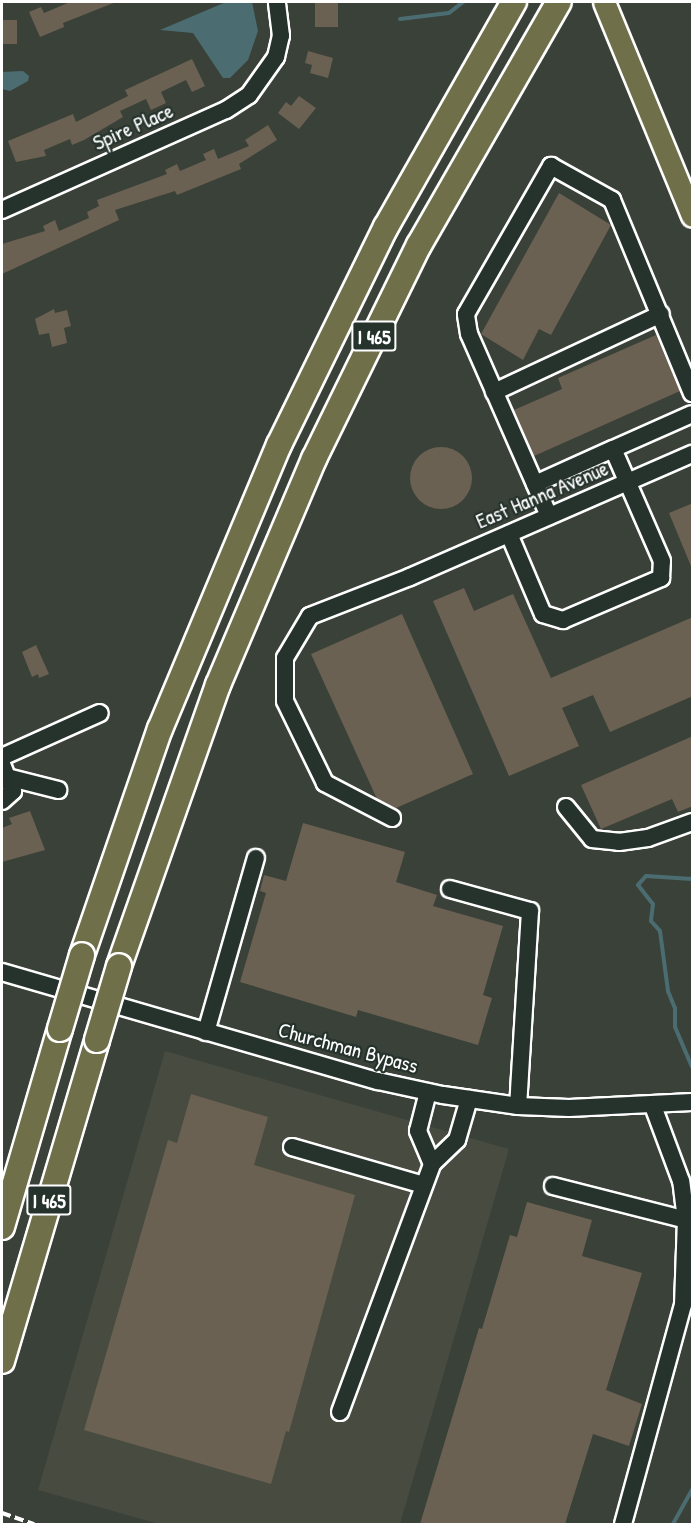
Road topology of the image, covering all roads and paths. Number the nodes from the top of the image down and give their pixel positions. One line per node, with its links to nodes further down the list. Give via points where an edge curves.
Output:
1 (277, 2): 5 (street, Spire Place, via 281,36 271,69 249,95 226,110)
2 (514, 2): 39 (highway, I 465, bridge, via 381,237 269,466 160,729 82,955)
3 (559, 2): 40 (highway, I 465, bridge, via 425,236 314,459 223,674 119,966)
4 (605, 5): 6 (main road)
5 (2, 210)
6 (693, 216)
7 (661, 314): 8 (street); 8 (street, via 612,200 551,166 466,314 469,334); 9 (street)
8 (494, 392): 14 (street)
9 (693, 393)
10 (693, 414): 11 (street)
11 (613, 449): 13 (street); 14 (street)
12 (693, 454): 13 (street, East Hanna Avenue)
13 (628, 482): 15 (street, East Hanna Avenue); 16 (street, via 662,561 661,578 650,583 563,620 543,614)
14 (535, 484): 15 (street)
15 (549, 516): 16 (street, East Hanna Avenue)
16 (509, 534): 23 (street, East Hanna Avenue, via 310,616 285,658 285,700 325,783)
17 (100, 713): 18 (street)
18 (2, 757)
19 (4, 770): 20 (street); 21 (street, via 13,791)
20 (58, 790)
21 (2, 801)
22 (566, 807): 24 (street, via 592,839 619,842 648,838)
23 (392, 818)
24 (693, 822)
25 (256, 858): 28 (street)
26 (450, 889): 32 (street, via 530,911)
27 (2, 972): 28 (street, Churchman Bypass)
28 (206, 1032): 29 (street, Churchman Bypass)
29 (428, 1092): 30 (street, Churchman Bypass); 35 (street, via 418,1131)
30 (469, 1099): 32 (street, Churchman Bypass); 35 (street, via 457,1140)
31 (693, 1102): 33 (street, Churchman Bypass)
32 (518, 1106): 33 (street, Churchman Bypass)
33 (653, 1106): 38 (street, via 681,1181)
34 (292, 1147): 36 (street)
35 (432, 1164): 36 (street)
36 (424, 1185): 41 (street)
37 (553, 1186): 38 (street)
38 (686, 1221): 42 (street, via 683,1305)
39 (2, 1227)
40 (2, 1361)
41 (340, 1412)
42 (623, 1524)

